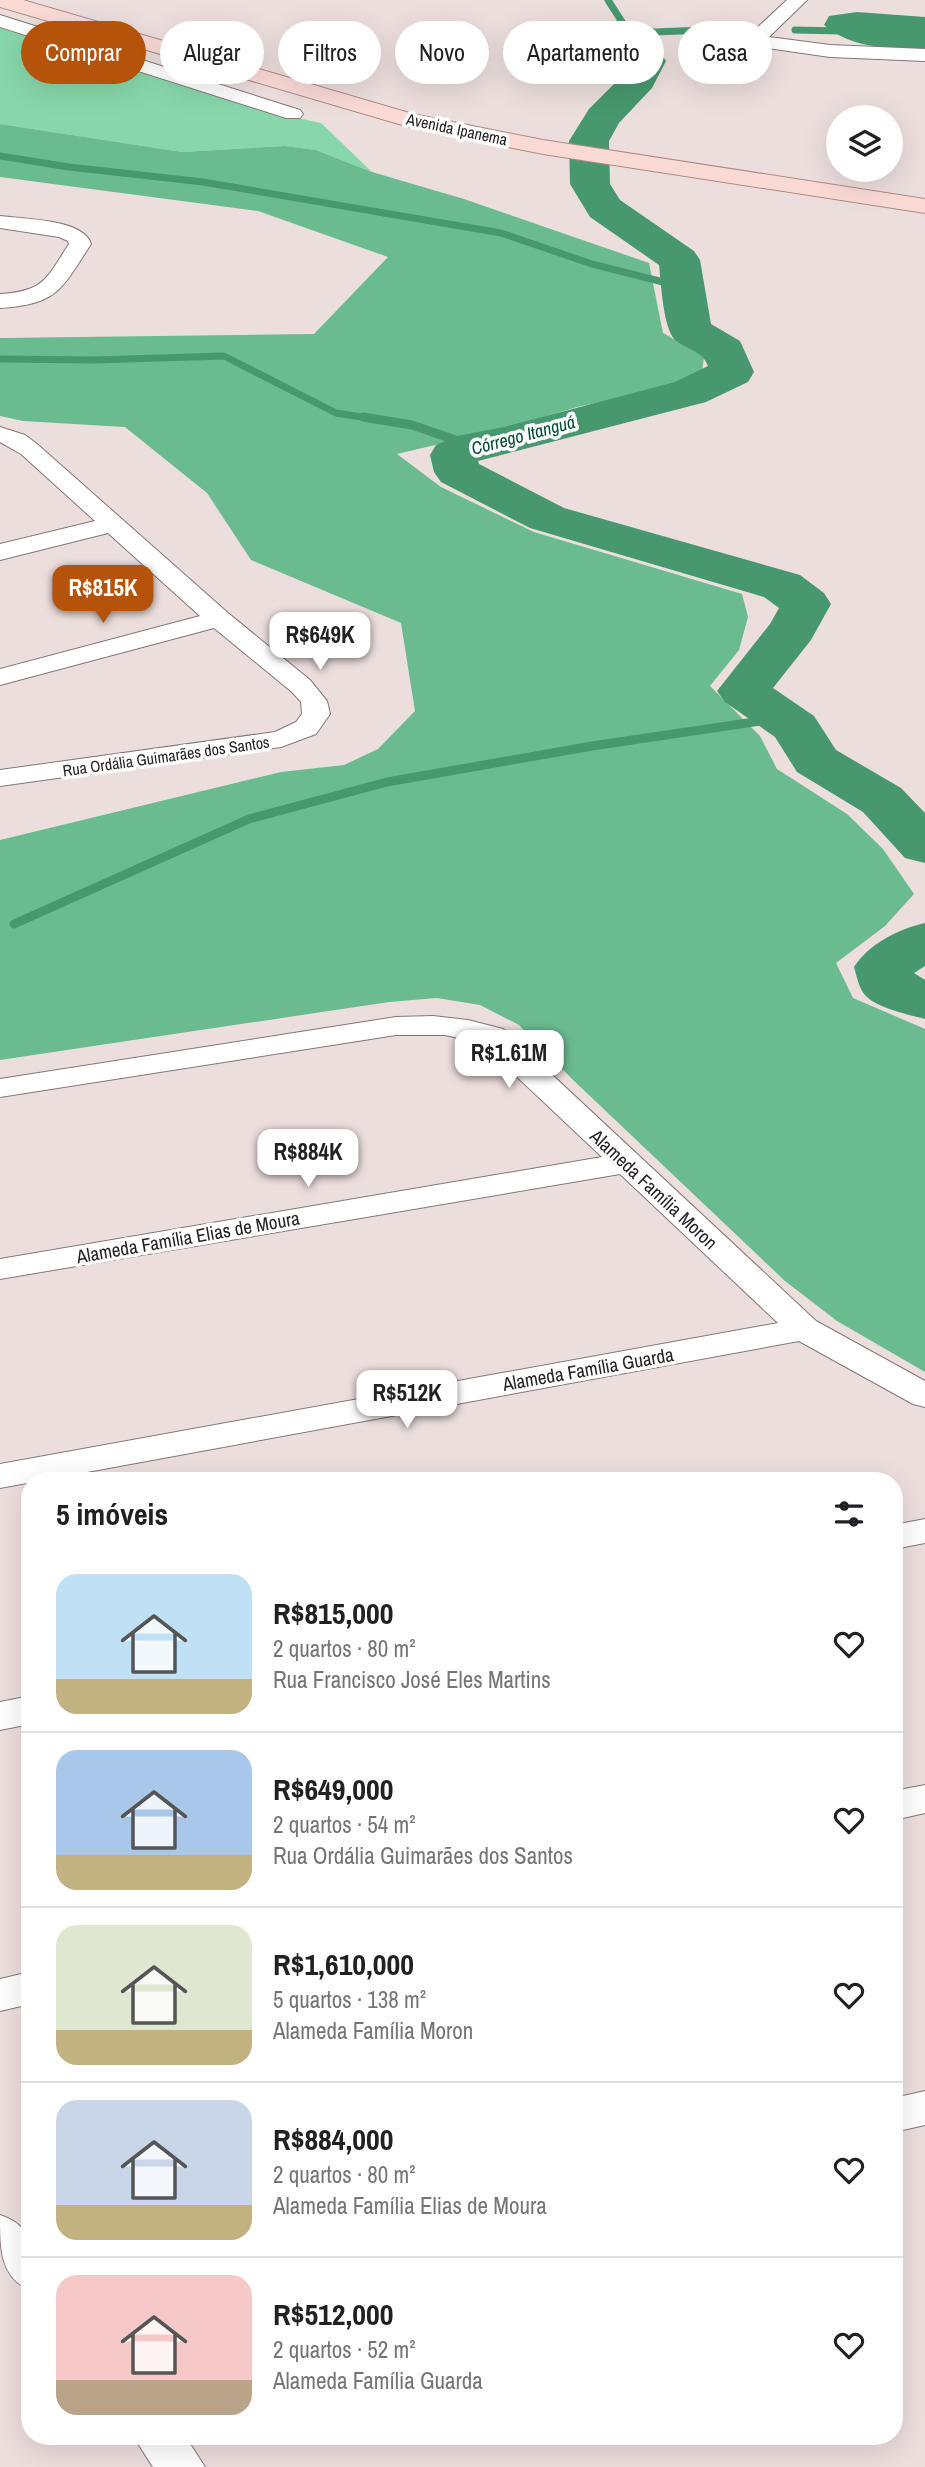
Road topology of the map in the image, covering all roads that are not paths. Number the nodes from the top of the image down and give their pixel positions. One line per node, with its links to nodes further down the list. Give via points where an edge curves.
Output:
1 (0, 0): 6 (main road, Avenida Ipanema, via 409,120 543,147)
2 (797, 0): 4 (street, via 754,41 830,51)
3 (0, 22): 5 (street)
4 (925, 55)
5 (293, 114)
6 (925, 206)
7 (0, 222): 8 (street, via 64,231 78,237 80,244 46,294)
8 (0, 301)
9 (2, 435): 10 (street, Rua Ordália Guimarães dos Santos, via 29,449)
10 (112, 524): 11 (street); 12 (street, Rua Ordália Guimarães dos Santos)
11 (0, 552)
12 (219, 619): 13 (street); 14 (street, Rua Ordália Guimarães dos Santos, via 314,701 317,714 306,728 281,739 231,748)
13 (0, 677)
14 (0, 778)
15 (0, 1088): 16 (street, Alameda Família Moron, via 396,1026 442,1024 492,1037)
16 (625, 1163): 17 (street, Alameda Família Elias de Moura); 18 (street, Alameda Família Moron)
17 (0, 1269)
18 (804, 1329): 19 (street, Alameda Família Moron); 21 (street, Alameda Família Guarda)
19 (925, 1396)
20 (21, 1472): 22 (street, Alameda Família Guarda)
21 (22, 1472)
22 (0, 1476)
23 (925, 1531): 24 (street)
24 (903, 1536)
25 (21, 1712): 26 (street)
26 (0, 1716)
27 (925, 1799): 28 (street)
28 (903, 1803)
29 (21, 1990): 30 (street)
30 (0, 1995)
31 (925, 2108): 32 (street)
32 (903, 2113)
33 (0, 2233): 34 (street)
34 (21, 2260)
35 (164, 2445): 36 (street)
36 (180, 2467)

